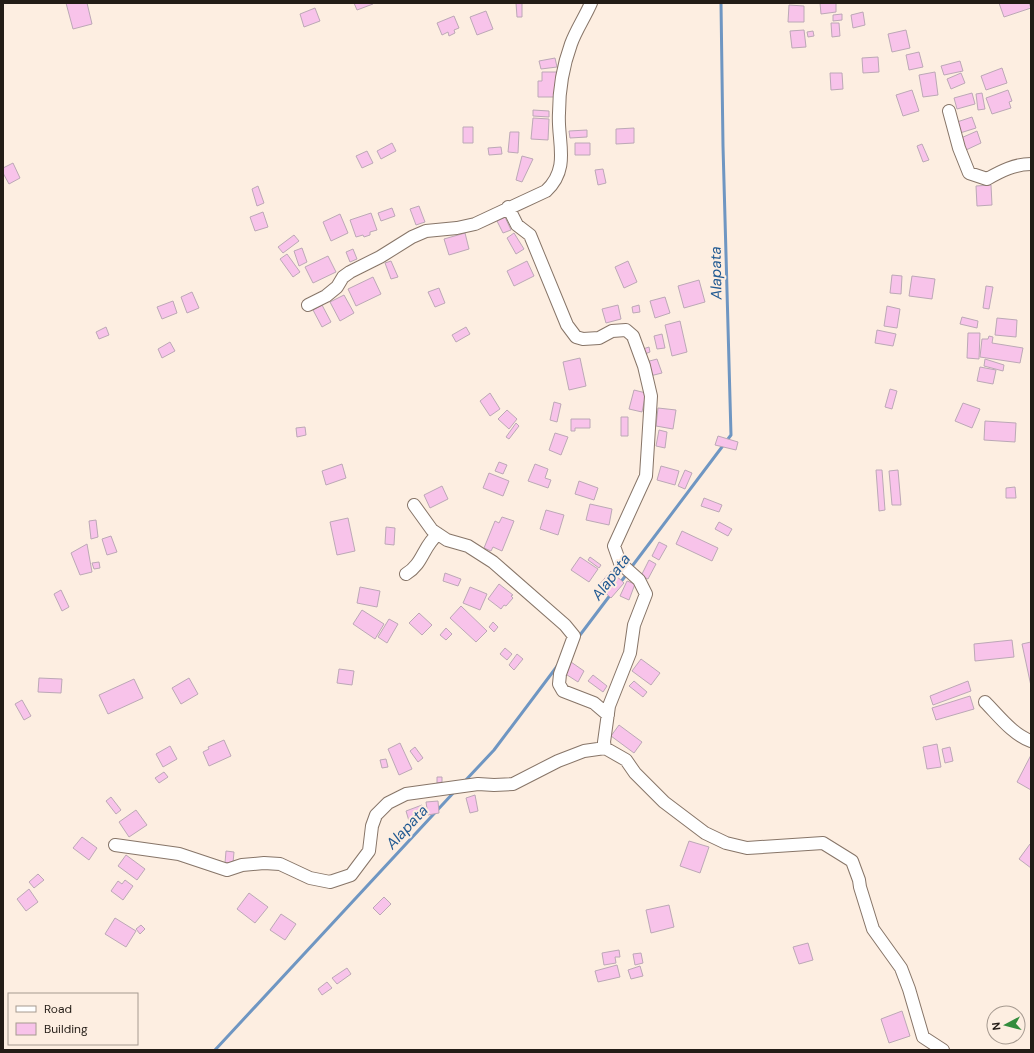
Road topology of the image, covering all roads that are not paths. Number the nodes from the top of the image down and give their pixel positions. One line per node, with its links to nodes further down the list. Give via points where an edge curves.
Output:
1 (591, 3): 4 (street, via 571,44 562,80 558,114 562,153 559,171 546,191)
2 (949, 111): 3 (street, via 969,173 987,179 1000,171 1021,164)
3 (1031, 164)
4 (508, 207): 5 (street, via 474,224 426,231 350,272 343,277 337,287); 10 (street, via 517,225 530,235 567,325 576,337 599,338 612,331 626,330 633,336 651,396 646,476 614,546 620,563 639,580 646,594 634,625 630,653 609,706)
5 (308, 305)
6 (414, 504): 7 (street, via 421,518)
7 (438, 534): 8 (street, via 430,541 415,569); 10 (street, via 447,540 468,546 493,562 565,625 574,636 560,674 559,684 563,691 594,703)
8 (406, 574)
9 (985, 702): 11 (street, via 1016,732)
10 (608, 715): 12 (street)
11 (1031, 741)
12 (605, 748): 13 (street, via 584,751 558,761 513,784 478,784 406,794 388,803 376,815 369,851 351,875 330,882 310,878 280,864 242,865 227,870 179,854); 14 (street, via 626,760 635,773 664,802 705,833 726,843 747,848 823,843 852,861 873,928 901,968 923,1037)
13 (115, 845)
14 (943, 1050)

